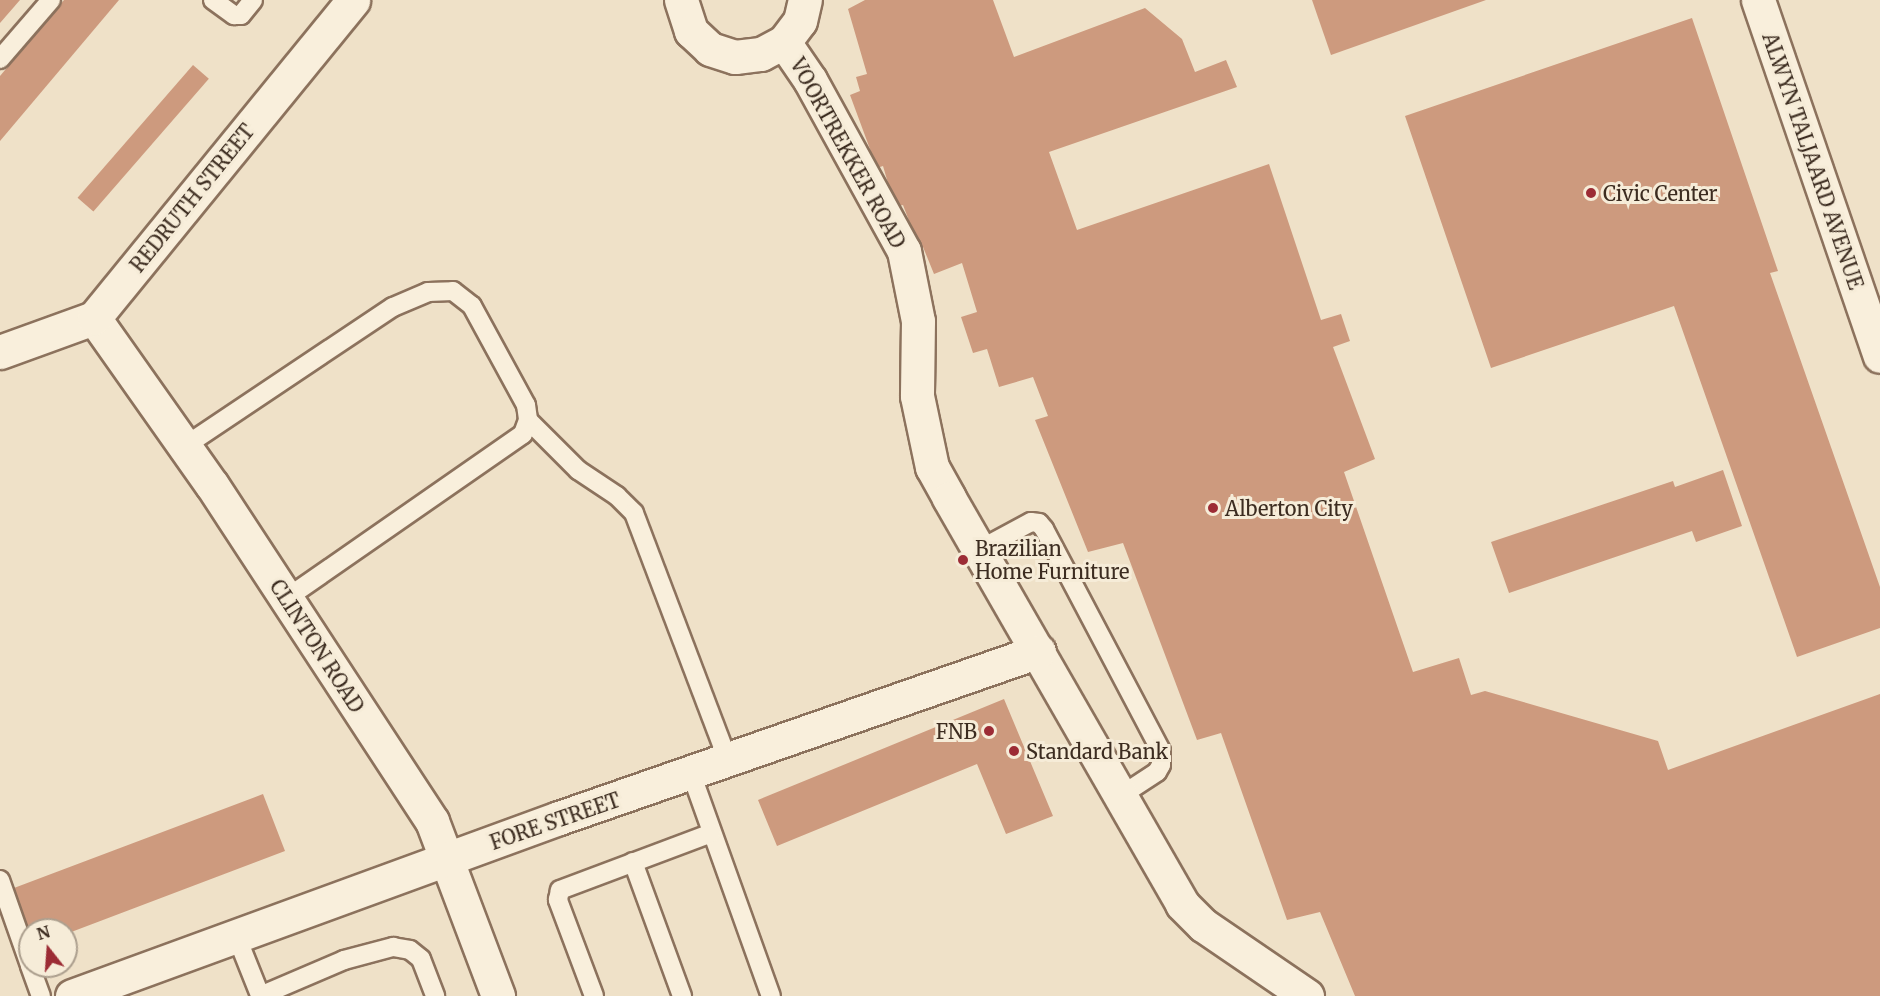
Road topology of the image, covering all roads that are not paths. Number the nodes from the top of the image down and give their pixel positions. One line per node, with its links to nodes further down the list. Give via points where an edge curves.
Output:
1 (51, 0): 9 (lane)
2 (213, 0): 3 (lane, via 234,15 241,15)
3 (253, 0)
4 (353, 0): 10 (street, REDRUTH STREET)
5 (805, 0): 8 (street, via 800,21)
6 (1758, 0): 12 (street, ALWYN TALJAARD AVENUE)
7 (679, 3): 8 (street, via 691,31 710,49 735,57 761,54)
8 (784, 42): 15 (street, VOORTREKKER ROAD, via 816,89 904,250 918,321 917,396 925,441 932,467)
9 (0, 59)
10 (94, 318): 11 (street); 14 (street, CLINTON ROAD)
11 (0, 352)
12 (1880, 357)
13 (528, 420): 14 (lane, via 526,405 472,306 453,291 428,292 393,307); 16 (lane, via 523,434); 18 (lane, via 578,470 617,496 634,513)
14 (185, 446): 16 (street, CLINTON ROAD)
15 (980, 550): 17 (street, VOORTREKKER ROAD); 20 (lane, via 1031,522 1044,529 1161,752 1161,765 1156,772)
16 (286, 599): 22 (street, CLINTON ROAD, via 412,788)
17 (1039, 651): 18 (street, FORE STREET); 20 (street, VOORTREKKER ROAD)
18 (728, 761): 19 (street, FORE STREET)
19 (691, 773): 21 (lane); 22 (street, FORE STREET)
20 (1122, 795): 36 (street, VOORTREKKER ROAD, via 1182,904 1203,925)
21 (712, 833): 23 (lane); 35 (lane)
22 (448, 859): 26 (street, FORE STREET); 32 (street, CLINTON ROAD)
23 (633, 862): 33 (lane, via 562,888 558,894); 34 (lane)
24 (0, 880): 25 (lane)
25 (18, 932)
26 (236, 935): 28 (lane); 30 (street, FORE STREET)
27 (34, 978): 29 (lane)
28 (260, 995): 31 (lane, via 371,951 393,947 410,950 421,959)
29 (41, 996)
30 (72, 996)
31 (435, 996)
32 (498, 996)
33 (594, 996)
34 (682, 996)
35 (771, 996)
36 (1307, 996)

